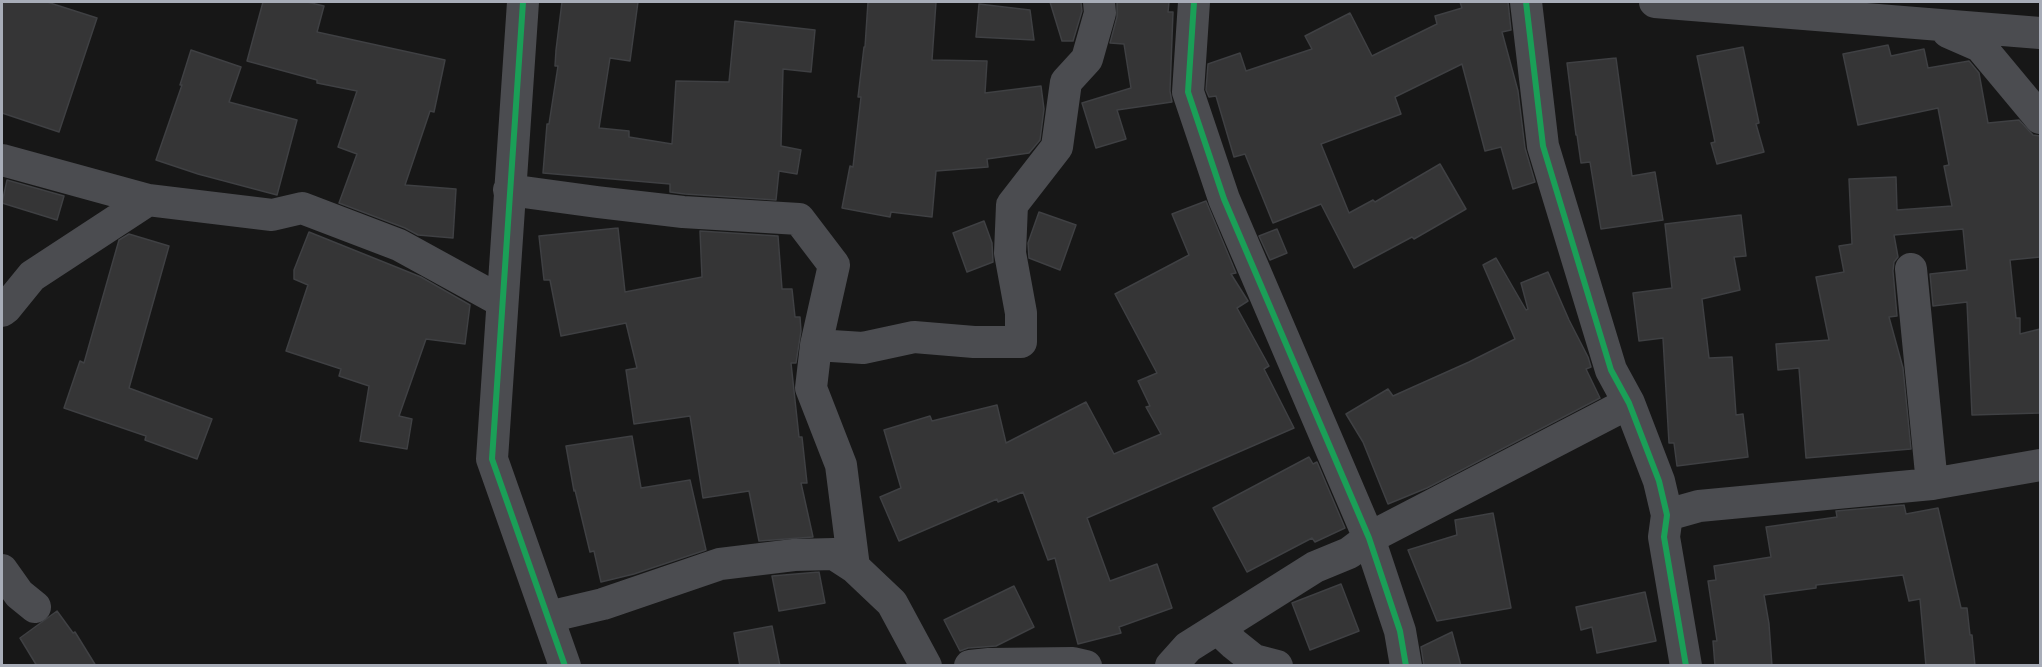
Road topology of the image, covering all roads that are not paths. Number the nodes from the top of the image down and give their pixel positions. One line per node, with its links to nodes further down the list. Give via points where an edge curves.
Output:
1 (523, 2): 10 (street)
2 (1099, 2): 15 (street, via 1100,13 1087,59 1066,82 1057,147 1012,205 1010,253 1021,313 1021,342 914,337 863,348)
3 (1194, 2): 20 (street, via 1188,92 1224,199)
4 (1526, 2): 16 (street, via 1543,146 1611,369)
5 (1655, 2): 6 (street)
6 (1920, 13): 7 (street); 8 (street, via 1980,46)
7 (2040, 33)
8 (2040, 118)
9 (2, 160): 11 (street)
10 (510, 190): 13 (street); 15 (street, via 683,212 799,219 834,265)
11 (148, 200): 13 (street, via 272,215 302,208 399,245); 14 (street, via 32,276)
12 (1911, 269): 18 (street)
13 (501, 301): 24 (street, via 492,459)
14 (2, 311)
15 (816, 345): 21 (street, via 811,388 841,465)
16 (1629, 403): 19 (street, via 1659,481); 20 (street)
17 (2040, 465): 18 (street)
18 (1932, 484): 19 (street, via 1699,506)
19 (1667, 515): 33 (street, via 1664,537)
20 (1369, 537): 25 (street, via 1349,553 1316,567); 32 (street, via 1400,631)
21 (854, 567): 24 (street, via 834,554 720,564 603,604); 28 (street, via 892,603)
22 (2, 570): 23 (street, via 19,594)
23 (35, 607)
24 (548, 617): 27 (street)
25 (1218, 628): 30 (street, via 1188,647); 31 (street, via 1254,660)
26 (1077, 665): 29 (street)
27 (565, 666)
28 (926, 666)
29 (970, 666)
30 (1172, 666)
31 (1277, 666)
32 (1406, 666)
33 (1686, 666)

